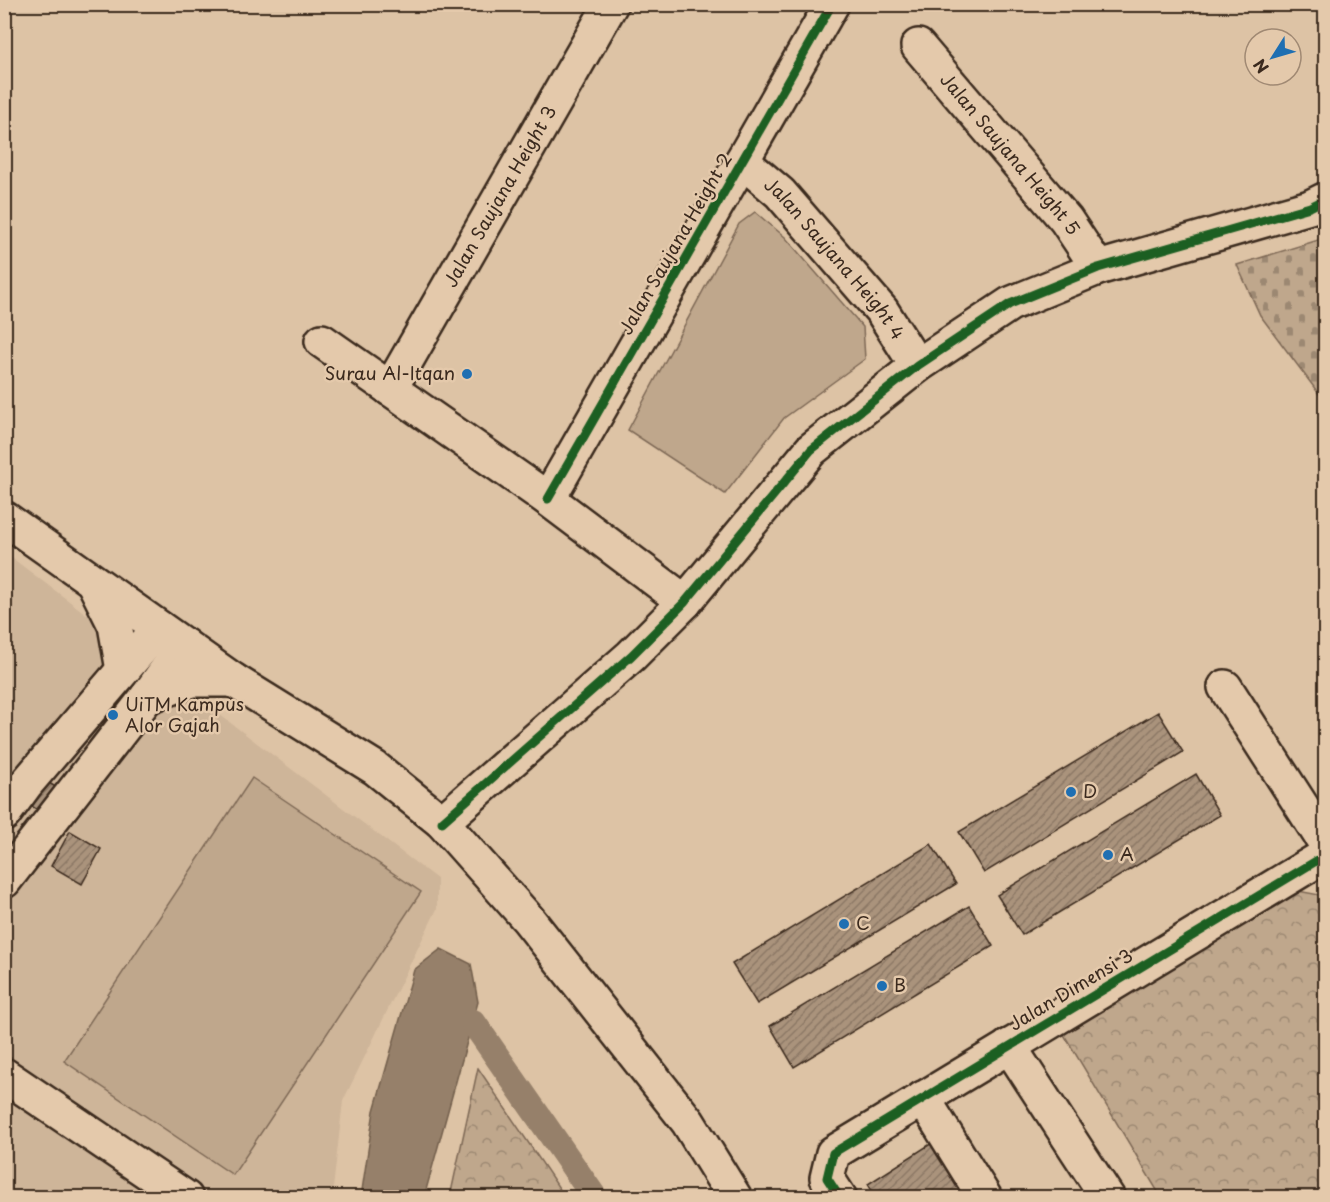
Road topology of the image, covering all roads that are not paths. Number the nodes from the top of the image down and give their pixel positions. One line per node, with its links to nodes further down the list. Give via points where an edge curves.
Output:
1 (611, 4): 9 (street, Jalan Saujana Height 3)
2 (832, 4): 4 (street, Jalan Saujana Height 2)
3 (918, 46): 6 (street, Jalan Saujana Height 5, via 1066,220)
4 (742, 161): 8 (street, Jalan Saujana Height 4, via 780,193 882,311); 10 (street, Jalan Saujana Height 2)
5 (1326, 199): 6 (street, via 1310,207)
6 (1098, 268): 8 (street, via 1010,304)
7 (322, 341): 9 (street)
8 (917, 366): 13 (street, via 810,450)
9 (390, 389): 10 (street)
10 (548, 500): 13 (street)
11 (4, 518): 12 (street)
12 (93, 580): 14 (street); 15 (street, via 116,625)
13 (685, 602): 20 (street, via 631,656)
14 (171, 637): 15 (street); 16 (street); 18 (street)
15 (123, 670): 19 (street)
16 (233, 680): 18 (street, via 192,680); 20 (street, via 375,768)
17 (1225, 687): 21 (street)
18 (147, 697): 23 (street)
19 (4, 814)
20 (442, 822): 28 (street, via 528,920 688,1122)
21 (1326, 844)
22 (1326, 855): 24 (street, Jalan Dimensi 3)
23 (4, 881)
24 (1009, 1046): 26 (street, Jalan Dimensi 3); 31 (street)
25 (4, 1075): 27 (street)
26 (923, 1098): 29 (street, Jalan Dimensi 3, via 833,1153 827,1178); 30 (street)
27 (186, 1197)
28 (735, 1197)
29 (840, 1197)
30 (986, 1197)
31 (1108, 1197)

